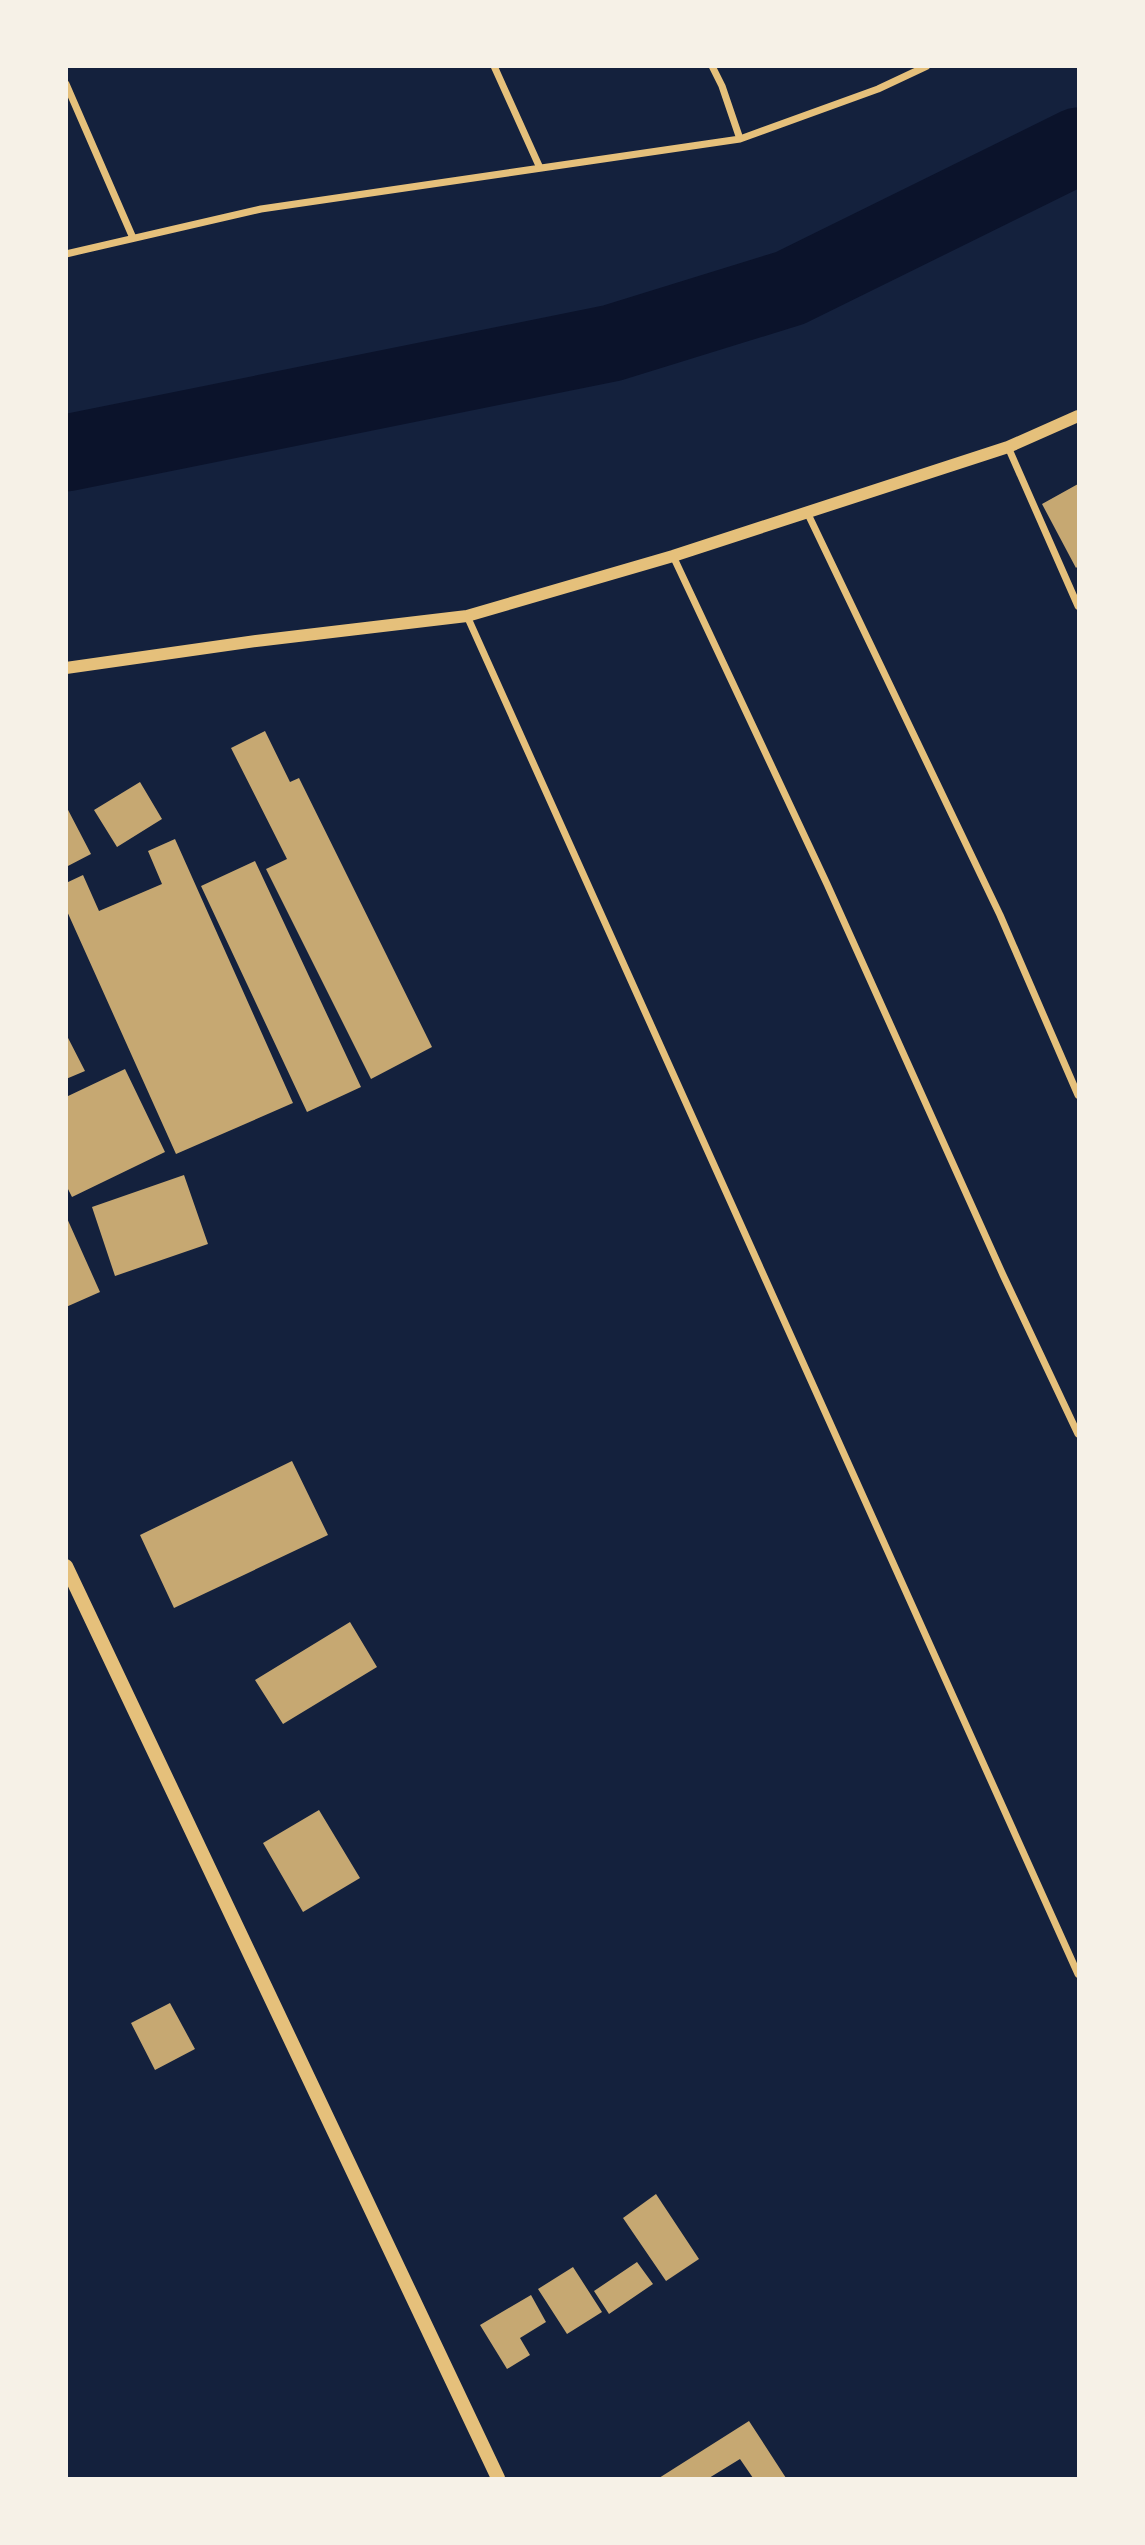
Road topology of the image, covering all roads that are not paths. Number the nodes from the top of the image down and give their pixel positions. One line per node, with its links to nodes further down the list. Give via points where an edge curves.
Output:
1 (494, 66): 6 (street)
2 (712, 66): 5 (street)
3 (927, 66): 5 (street, via 878,89)
4 (66, 84): 7 (street)
5 (740, 139): 6 (street)
6 (540, 168): 7 (street, via 261,209)
7 (133, 238): 8 (street)
8 (66, 254)
9 (1079, 416): 10 (street)
10 (1008, 447): 11 (street); 13 (street)
11 (807, 512): 12 (street); 16 (street, via 1000,915)
12 (673, 556): 14 (street); 17 (street)
13 (1079, 606)
14 (467, 616): 15 (street); 19 (street)
15 (66, 668)
16 (1079, 1095)
17 (1079, 1434)
18 (66, 1566): 20 (main road)
19 (1079, 1974)
20 (498, 2479)

